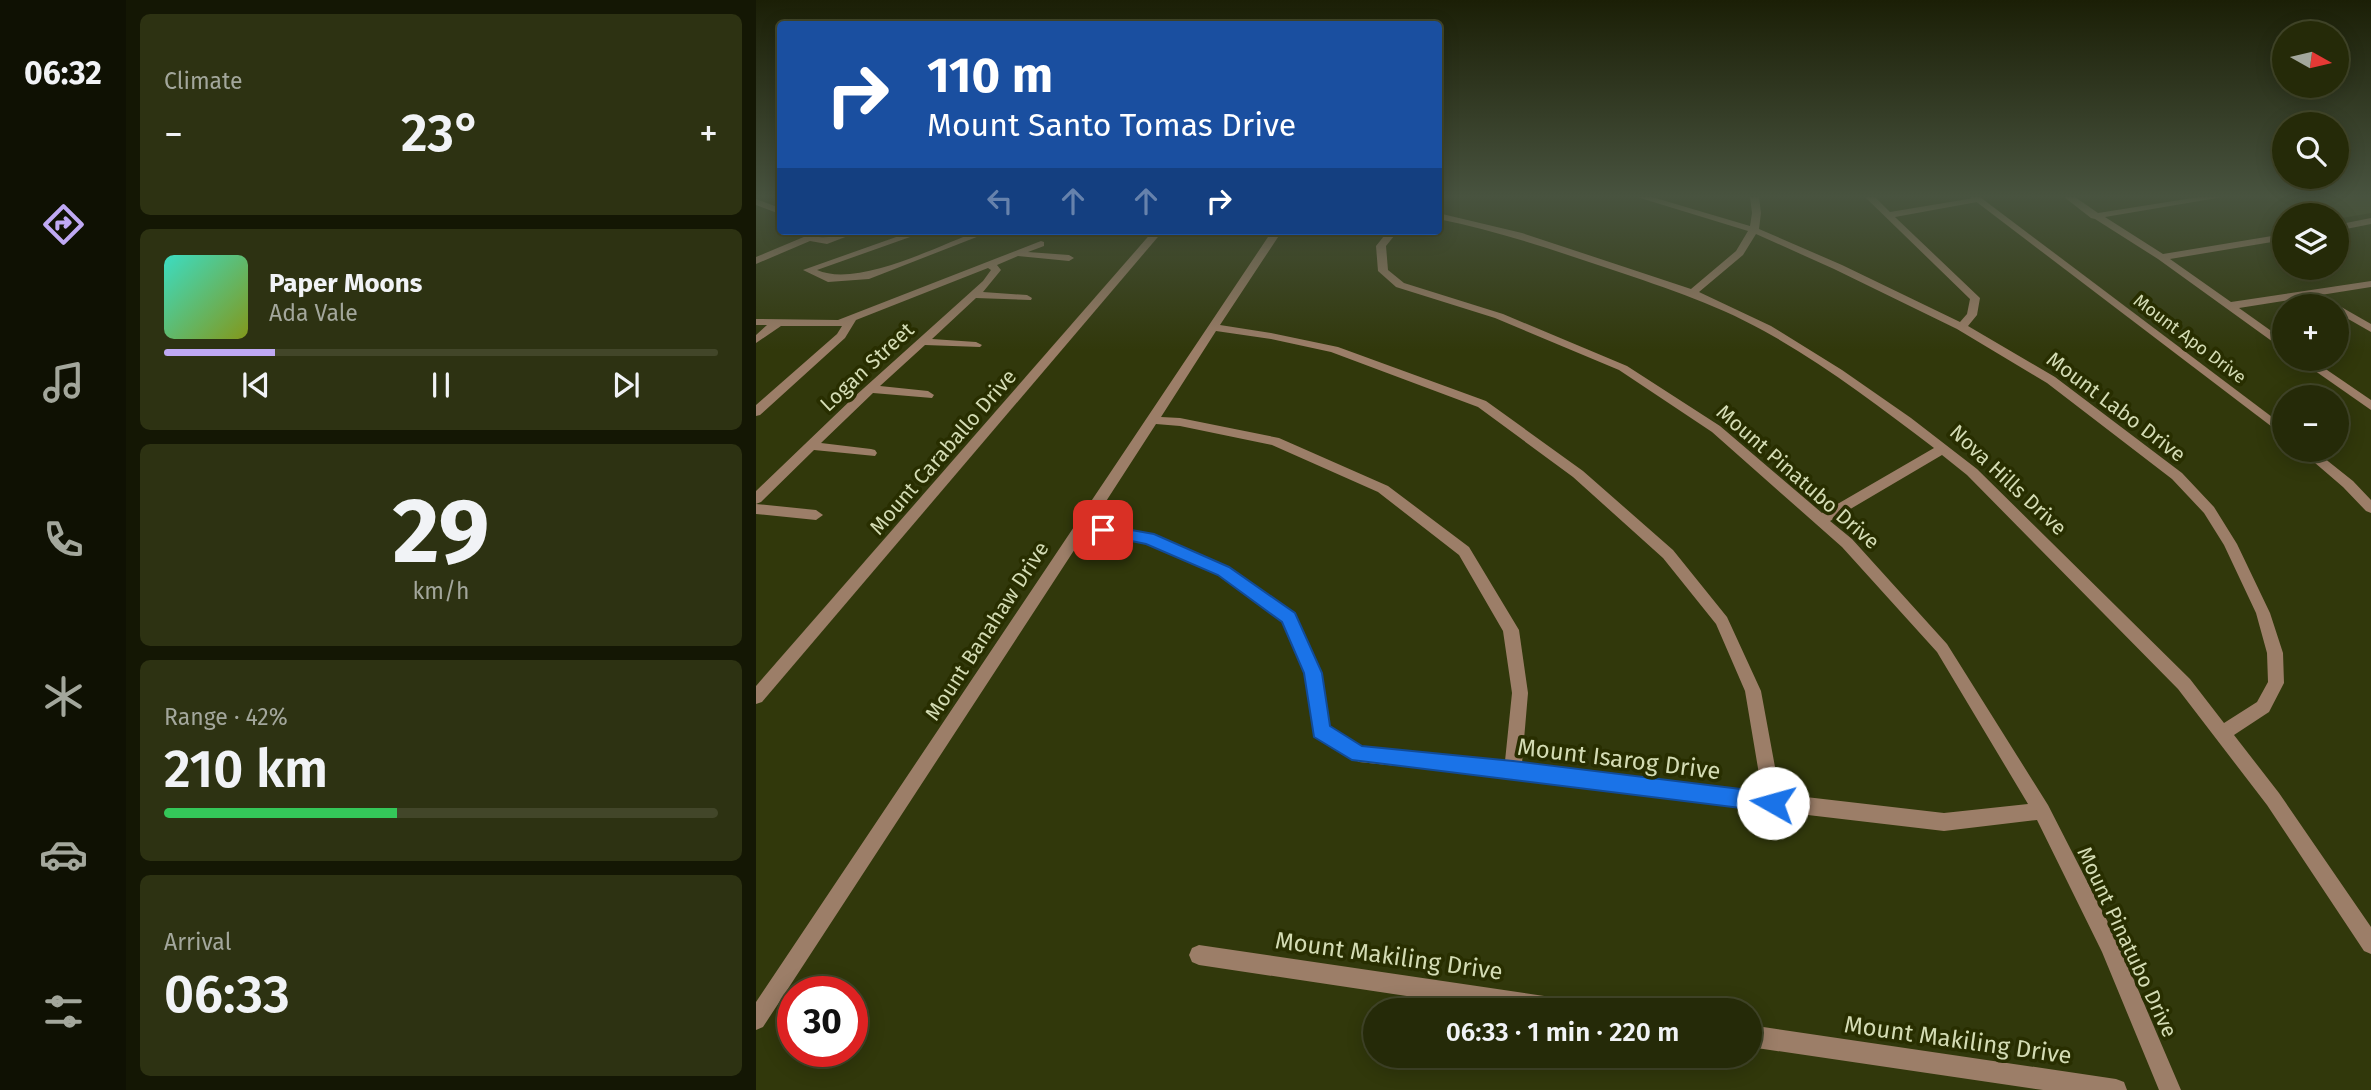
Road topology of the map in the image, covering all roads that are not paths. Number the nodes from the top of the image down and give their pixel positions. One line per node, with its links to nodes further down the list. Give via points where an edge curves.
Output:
1 (786, 248): 18 (street)
2 (873, 248): 3 (street, via 808,270 828,279 869,276)
3 (943, 248)
4 (1029, 248): 15 (street)
5 (1143, 248): 55 (street, Mount Caraballo Drive)
6 (1266, 248): 32 (street, Mount Banahaw Drive)
7 (1381, 248): 53 (street, Mount Pinatubo Drive, via 1383,271 1400,285 1499,316 1623,368 1716,429)
8 (1558, 248): 21 (street, Nova Hills Drive)
9 (1744, 248): 21 (street)
10 (1795, 248): 31 (street, Mount Labo Drive)
11 (1922, 248): 31 (street, via 1975,298 1972,315)
12 (2042, 248): 44 (street, Mount Apo Drive)
13 (2146, 248): 16 (street)
14 (2217, 248): 16 (street)
15 (1010, 254): 17 (street); 19 (street)
16 (2161, 257): 26 (street)
17 (1069, 258)
18 (756, 261)
19 (989, 263): 23 (street, Logan Street, via 996,270); 28 (street)
20 (2371, 285): 22 (street)
21 (1692, 293): 46 (street, Nova Hills Drive, via 1855,382)
22 (2314, 294)
23 (973, 295): 24 (street); 36 (street, Logan Street)
24 (1027, 298)
25 (2272, 300): 26 (street)
26 (2229, 306): 34 (street)
27 (2349, 316): 33 (street)
28 (851, 318): 30 (street, via 820,325); 42 (street, via 841,336)
29 (756, 322): 30 (street)
30 (778, 323): 35 (street)
31 (1961, 327): 56 (street, Mount Labo Drive, via 2052,380 2177,476 2209,510 2263,613 2275,653 2276,683 2263,707)
32 (1215, 328): 43 (street, Mount Banahaw Drive); 58 (street, via 1334,349 1482,404 1578,474 1668,554 1723,621 1753,691)
33 (2371, 329)
34 (2272, 336)
35 (756, 340)
36 (923, 342): 37 (street); 39 (street, Logan Street)
37 (976, 345)
38 (2321, 371): 41 (street)
39 (870, 389): 40 (street); 45 (street, Logan Street)
40 (928, 395)
41 (2371, 406)
42 (756, 412)
43 (1152, 420): 54 (street, Mount Banahaw Drive); 57 (street, via 1275,441 1383,489 1464,551 1511,630 1520,693)
44 (2272, 423)
45 (811, 446): 47 (street); 49 (street, Logan Street)
46 (1942, 449): 53 (street); 56 (street, Nova Hills Drive, via 1972,472 2131,629 2184,684)
47 (871, 453)
48 (2321, 462): 50 (street)
49 (756, 499)
50 (2371, 508)
51 (756, 509): 52 (street)
52 (816, 515)
53 (1821, 520): 59 (street, Mount Pinatubo Drive, via 1847,542 1942,648)
54 (1080, 526): 57 (street, Mount Isarog Drive, via 1149,538 1224,571 1289,618 1313,673 1321,731 1359,754); 63 (street, Mount Banahaw Drive)
55 (756, 697)
56 (2222, 734): 60 (street, Nova Hills Drive, via 2273,799)
57 (1513, 770): 58 (street, Mount Isarog Drive)
58 (1773, 803): 59 (street, Mount Isarog Drive, via 1944,822)
59 (2042, 811): 66 (street, Mount Pinatubo Drive, via 2109,945)
60 (2371, 944)
61 (1199, 955): 62 (street, Mount Makiling Drive)
62 (1490, 998)
63 (756, 1020)
64 (1762, 1038): 65 (street, Mount Makiling Drive)
65 (2116, 1090)
66 (2170, 1090)

